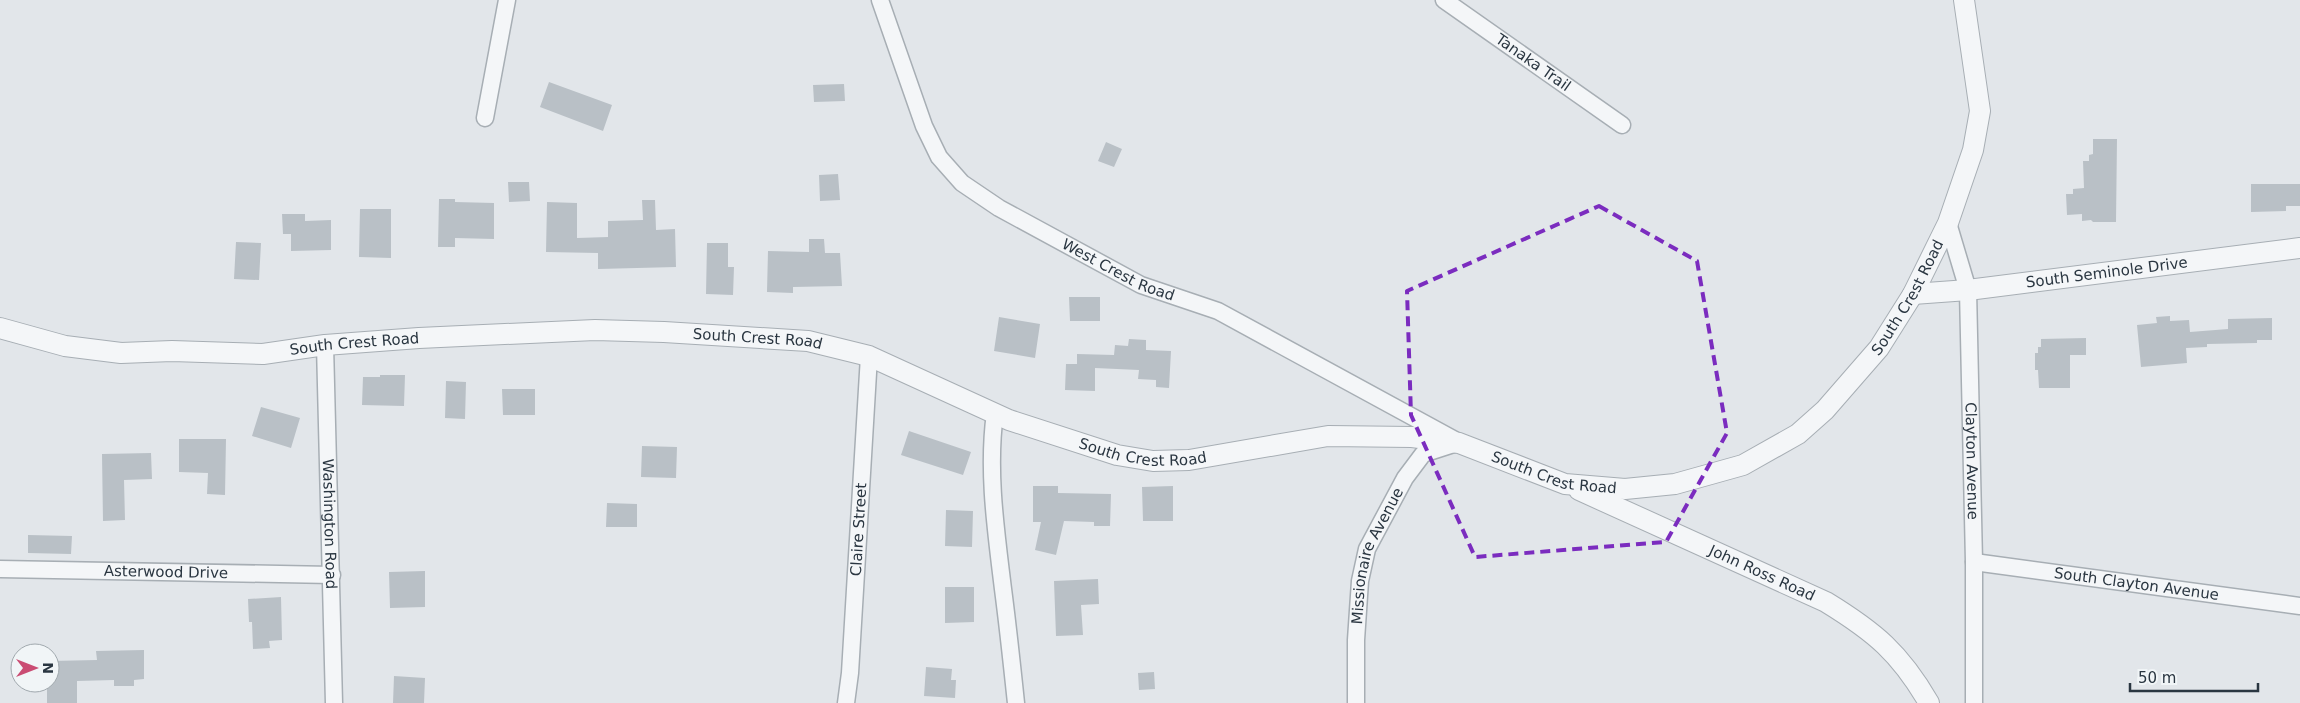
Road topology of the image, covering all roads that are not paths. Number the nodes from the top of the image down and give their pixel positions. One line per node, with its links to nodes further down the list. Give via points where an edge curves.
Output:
1 (507, 0): 5 (street)
2 (880, 0): 15 (street, West Crest Road, via 924,126 939,158 962,183 999,208 1140,285 1218,312)
3 (1444, 0): 6 (street, Tanaka Trail)
4 (1964, 0): 7 (street, South Crest Road, via 1980,112 1973,150)
5 (485, 118)
6 (1622, 124)
7 (1948, 223): 9 (street, Clayton Avenue); 10 (street, South Crest Road)
8 (2300, 248): 9 (street, South Seminole Drive)
9 (1968, 290): 10 (street, South Seminole Drive); 17 (street, Clayton Avenue)
10 (1914, 294): 16 (street, South Crest Road, via 1879,348 1826,410 1798,434 1769,452 1744,465 1675,484 1625,488)
11 (0, 328): 12 (street, South Crest Road, via 65,346 121,353 262,354)
12 (325, 345): 13 (street, South Crest Road, via 586,331 664,332 808,341); 19 (street, Washington Road)
13 (869, 356): 14 (street, South Crest Road); 22 (street, Claire Street)
14 (995, 413): 15 (street, South Crest Road, via 1081,445 1153,461 1189,460 1328,436 1412,437); 23 (street, via 991,443 992,476)
15 (1459, 442): 16 (street, South Crest Road); 24 (street, Missionaire Avenue, via 1423,454 1405,478 1367,549 1360,581)
16 (1565, 484): 25 (street, John Ross Road, via 1826,602 1864,625 1888,646 1911,673)
17 (1974, 562): 20 (street, South Clayton Avenue); 26 (street, Clayton Avenue)
18 (0, 569): 19 (street, Asterwood Drive)
19 (332, 574): 21 (street, Washington Road)
20 (2299, 609)
21 (334, 703)
22 (846, 703)
23 (1016, 703)
24 (1356, 703)
25 (1929, 703)
26 (1974, 703)

